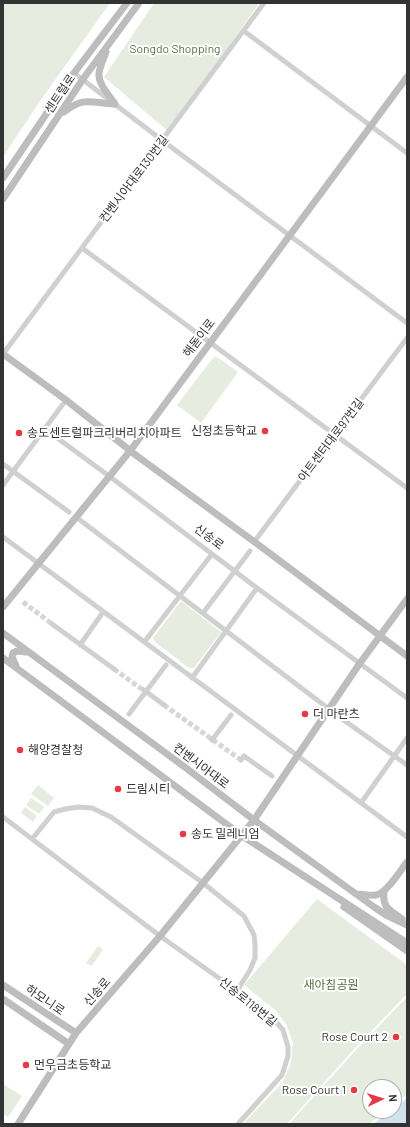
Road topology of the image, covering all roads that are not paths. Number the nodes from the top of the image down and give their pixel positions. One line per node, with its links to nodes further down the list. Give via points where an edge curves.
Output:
1 (127, 3): 6 (street, 센트럴로)
2 (139, 3): 5 (street, 센트럴로)
3 (264, 3): 4 (street, 컨벤시아대로130번길)
4 (244, 31): 11 (street); 12 (street, 컨벤시아대로130번길)
5 (107, 46): 8 (street, 센트럴로); 9 (street, via 99,77)
6 (74, 73): 8 (street); 14 (street, 센트럴로)
7 (407, 77): 11 (street, 해돋이로)
8 (83, 79): 9 (street); 10 (street, 센트럴로)
9 (115, 104): 10 (street, via 84,101); 12 (street)
10 (59, 115): 15 (street, 센트럴로)
11 (370, 126): 13 (street); 16 (street, 해돋이로)
12 (163, 141): 16 (street); 17 (street, 컨벤시아대로130번길)
13 (407, 153)
14 (3, 178)
15 (3, 199)
16 (289, 235): 18 (street); 20 (street, 해돋이로)
17 (82, 248): 20 (street); 21 (street, 컨벤시아대로130번길)
18 (407, 323)
19 (407, 338): 24 (street, 아트센터대로97번길)
20 (209, 342): 24 (street); 25 (street, 해돋이로)
21 (3, 354): 22 (street)
22 (66, 400): 23 (street); 25 (street)
23 (44, 429): 27 (street); 28 (street, 신송로)
24 (335, 435): 30 (street); 34 (street, 아트센터대로97번길)
25 (130, 451): 28 (street, 해돋이로); 34 (street)
26 (3, 464): 27 (street)
27 (13, 471): 29 (street); 31 (street)
28 (109, 476): 32 (street, 해돋이로); 36 (street, 신송로)
29 (3, 485)
30 (407, 488)
31 (69, 512)
32 (76, 517): 37 (street, 해돋이로); 40 (street)
33 (3, 537): 37 (street)
34 (254, 542): 48 (street)
35 (250, 551): 38 (street)
36 (212, 554): 38 (street, 신송로); 40 (street)
37 (38, 564): 42 (street, 해돋이로); 49 (street)
38 (235, 571): 39 (street, 신송로); 43 (street)
39 (257, 588): 46 (street); 54 (street, 신송로)
40 (180, 596): 43 (street); 49 (street)
41 (407, 599): 48 (street, 신송로)
42 (3, 607)
43 (203, 613): 46 (street)
44 (101, 615): 50 (street)
45 (52, 624): 50 (street)
46 (226, 630): 58 (street); 62 (street)
47 (3, 634): 51 (street, 컨벤시아대로)
48 (379, 636): 52 (street); 54 (street, 신송로)
49 (145, 641): 58 (street)
50 (80, 645): 56 (street)
51 (33, 655): 57 (street, via 22,651 14,652 12,657); 75 (street, 컨벤시아대로)
52 (407, 656)
53 (3, 658): 57 (street)
54 (360, 663): 60 (street); 62 (street, 신송로)
55 (166, 665): 63 (street)
56 (114, 669)
57 (20, 670): 76 (street)
58 (192, 678): 68 (street)
59 (143, 690): 61 (street)
60 (407, 698)
61 (164, 705)
62 (329, 709): 68 (street, 신송로)
63 (129, 714)
64 (335, 714): 69 (street)
65 (231, 715): 67 (street)
66 (407, 738): 69 (street)
67 (212, 740)
68 (297, 756): 73 (street); 75 (street, 신송로)
69 (394, 756): 71 (street); 73 (street)
70 (241, 760): 72 (street, via 244,756)
71 (407, 765)
72 (272, 776)
73 (361, 803): 77 (street)
74 (3, 817): 78 (street, 신송로118번길)
75 (254, 820): 76 (street, 신송로); 83 (street, 컨벤시아대로)
76 (241, 835): 80 (street); 81 (street, 신송로)
77 (407, 837)
78 (32, 839): 81 (street, via 54,812 65,808 92,808 111,817); 87 (street, 신송로118번길)
79 (407, 862): 82 (street)
80 (309, 880): 88 (street); 89 (street, via 322,892)
81 (204, 883): 87 (street, 신송로); 91 (street, via 244,916 254,935 255,958)
82 (384, 892): 83 (street, via 371,896); 85 (street, via 386,907)
83 (356, 893): 84 (street, 컨벤시아대로)
84 (386, 915): 85 (street, 컨벤시아대로); 86 (street, 컨벤시아대로)
85 (407, 924)
86 (407, 930)
87 (160, 936): 91 (street, 신송로118번길); 93 (street, 신송로)
88 (407, 943)
89 (407, 951)
90 (3, 985): 93 (street, 하모니로)
91 (237, 991): 96 (street, 신송로118번길, via 277,1023 283,1030 288,1047 282,1075)
92 (3, 999): 94 (street, 하모니로)
93 (76, 1033): 94 (street, 신송로)
94 (69, 1044): 95 (street, 신송로)
95 (18, 1124)
96 (238, 1124)

